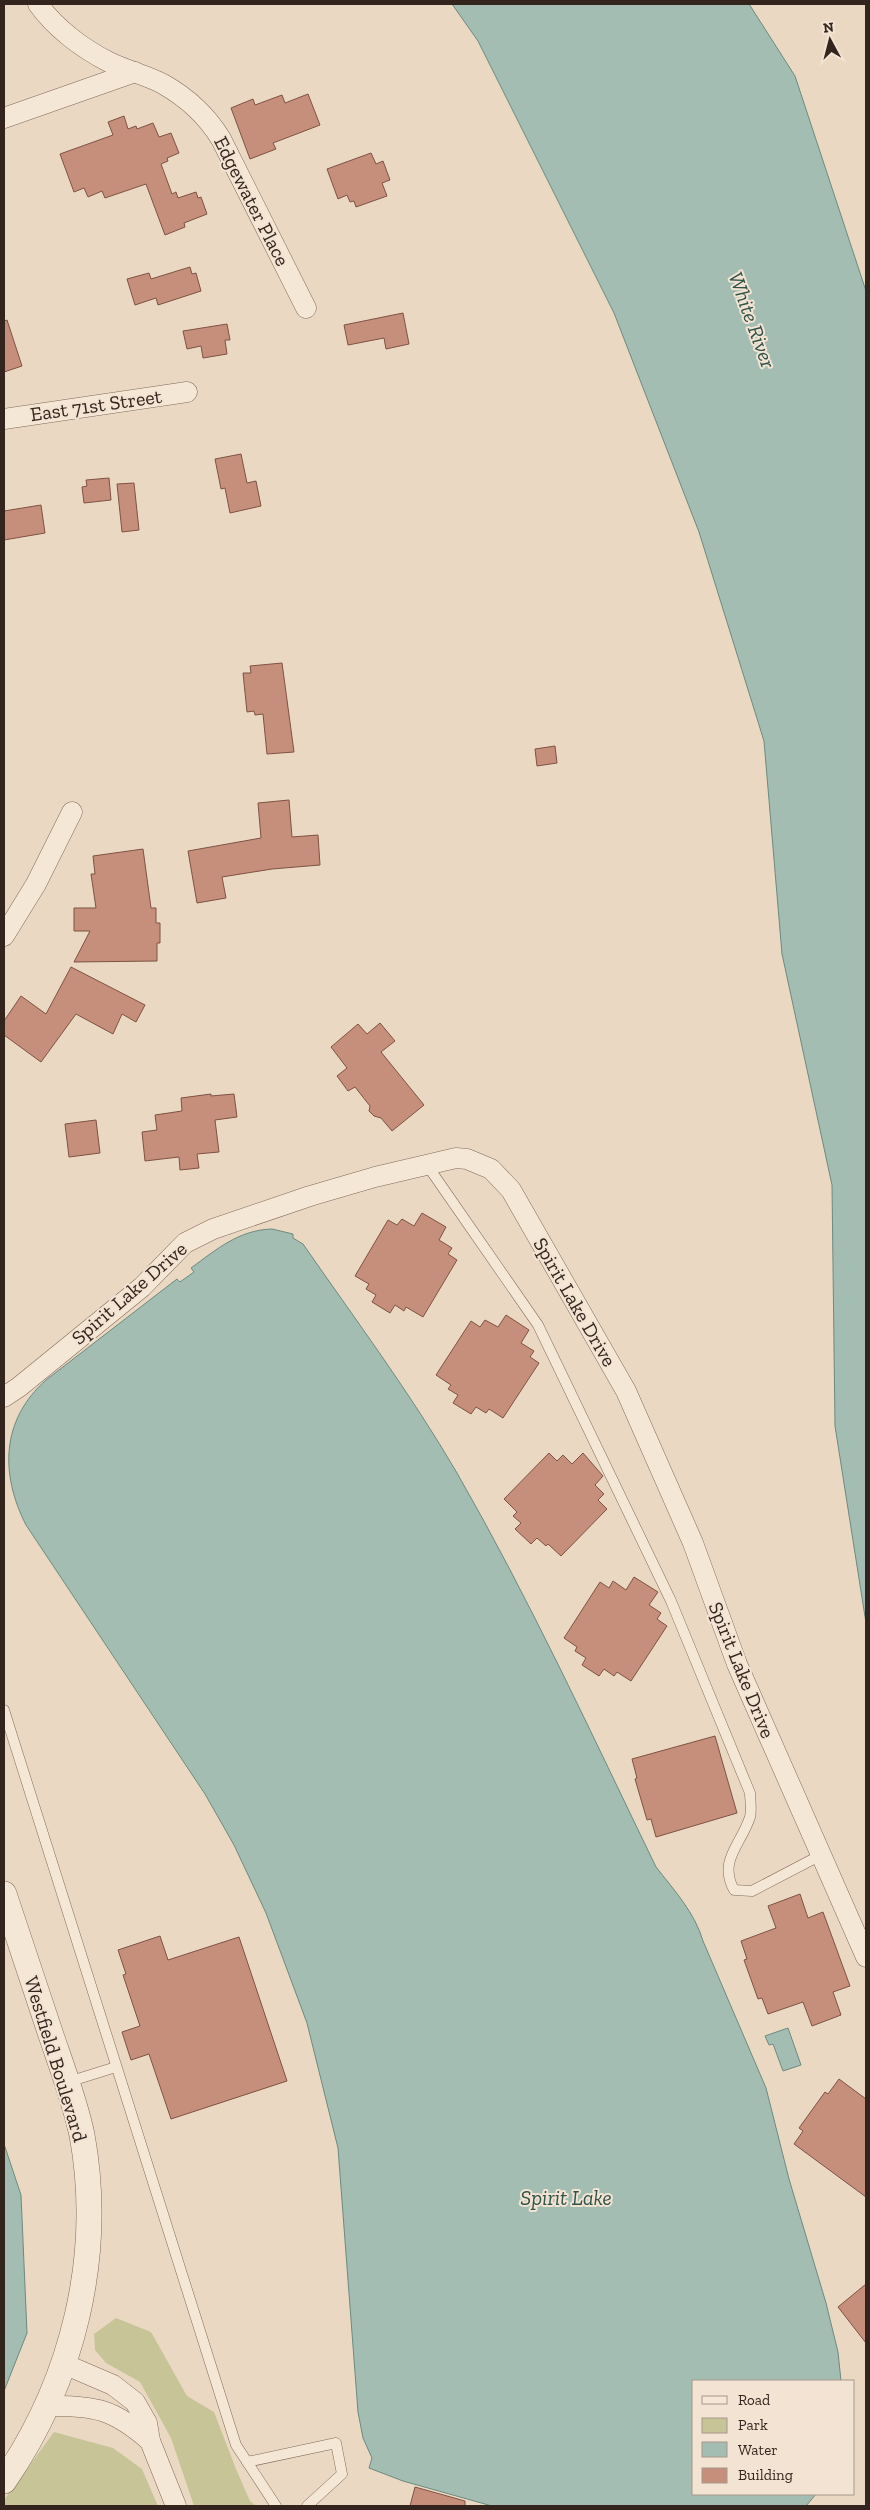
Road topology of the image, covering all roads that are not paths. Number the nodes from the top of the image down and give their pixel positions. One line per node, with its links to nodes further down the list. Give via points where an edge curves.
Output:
1 (38, 4): 2 (street, Edgewater Place, via 77,41 110,62)
2 (135, 72): 3 (street); 4 (street, Edgewater Place, via 187,100 214,128)
3 (4, 118)
4 (306, 308)
5 (187, 392): 6 (street, East 71st Street)
6 (4, 419)
7 (72, 812): 8 (street, via 36,884)
8 (4, 936)
9 (427, 1165): 10 (street, Spirit Lake Drive, via 310,1196 198,1235 174,1252 142,1287); 12 (street, Spirit Lake Drive, via 456,1158 491,1169 510,1190 571,1293 626,1391 693,1543 737,1664); 12 (lane, via 538,1325 671,1601 750,1793 750,1815 727,1866 734,1890 752,1891)
10 (4, 1397)
11 (4, 1710): 15 (lane)
12 (821, 1855): 14 (street, Spirit Lake Drive)
13 (4, 1894): 16 (street, Westfield Boulevard)
14 (866, 1957)
15 (116, 2067): 16 (lane); 20 (lane, via 236,2445)
16 (67, 2082): 17 (street, Westfield Boulevard, via 83,2146 89,2223 82,2296)
17 (64, 2364): 18 (street, Westfield Boulevard); 19 (street, via 113,2385 135,2402)
18 (47, 2406): 19 (street, via 74,2405 106,2412); 21 (street, Westfield Boulevard)
19 (149, 2432): 22 (street)
20 (246, 2462): 23 (lane); 24 (lane, via 336,2443 342,2474)
21 (4, 2481)
22 (177, 2503)
23 (276, 2506)
24 (307, 2506)

